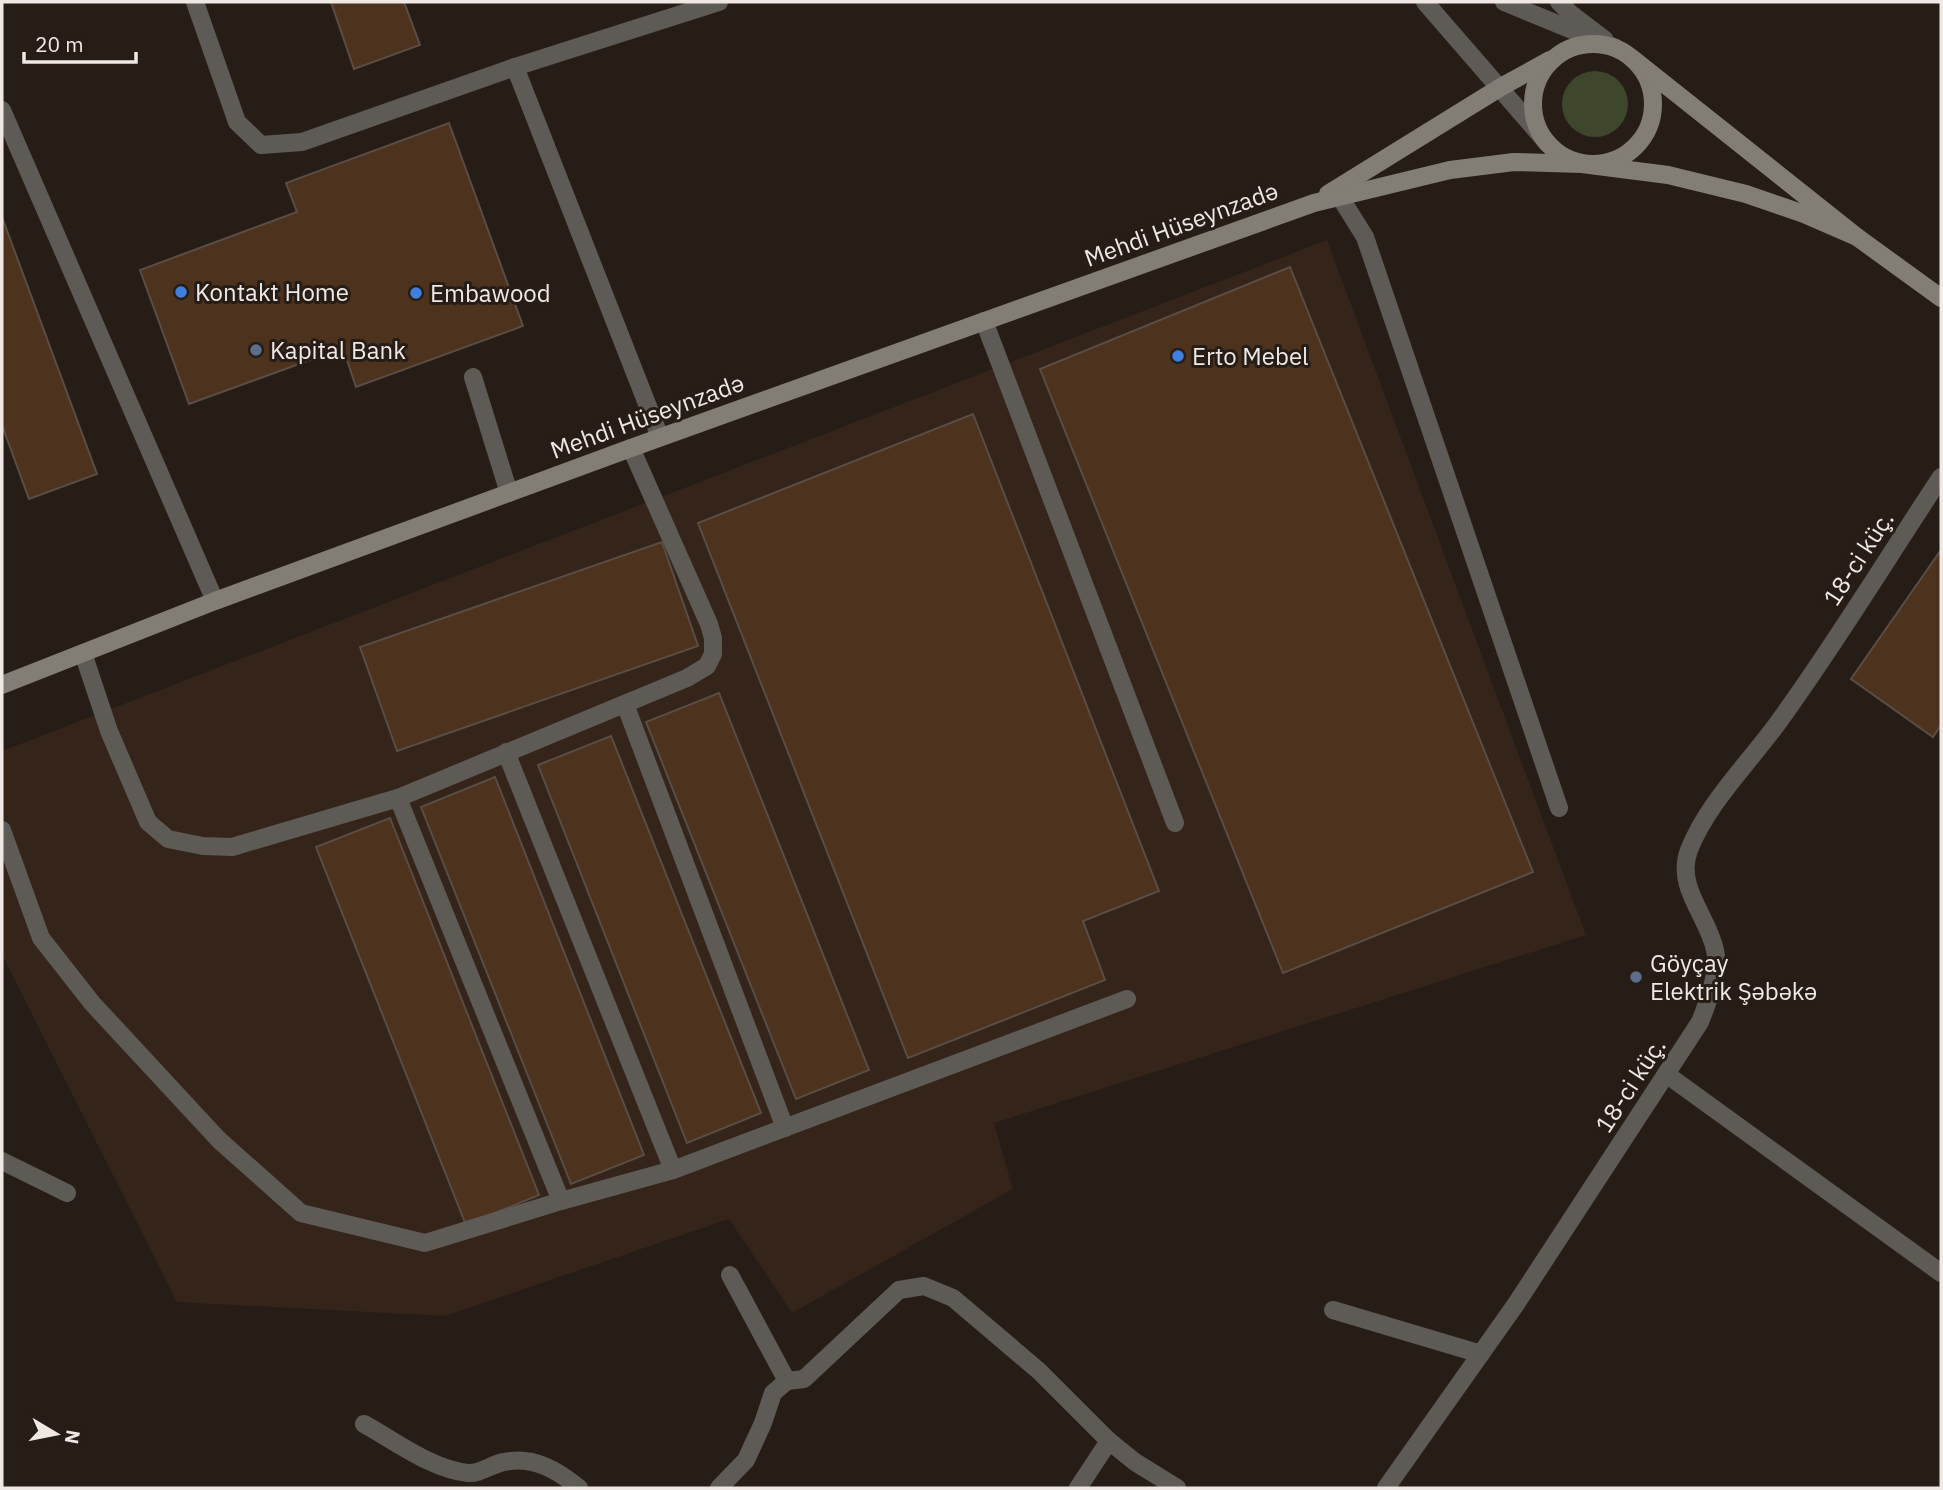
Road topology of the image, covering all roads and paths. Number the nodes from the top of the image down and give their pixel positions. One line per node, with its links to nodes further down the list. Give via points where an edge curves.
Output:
1 (195, 2): 9 (street, via 237,122 261,145 302,142)
2 (719, 2): 9 (street)
3 (1426, 2): 10 (street)
4 (1503, 2): 6 (street)
5 (1559, 2): 6 (street)
6 (1616, 48): 7 (main road, via 1577,46); 8 (main road)
7 (1560, 54): 10 (main road); 12 (main road, via 1545,68 1533,106 1537,126)
8 (1633, 59): 13 (main road, via 1652,92 1653,112 1647,130 1620,158); 16 (main road)
9 (515, 67): 20 (street)
10 (1501, 87): 12 (street); 15 (main road)
11 (2, 110): 24 (street)
12 (1548, 144): 13 (main road)
13 (1582, 164): 14 (main road, via 1514,162 1450,170); 16 (main road, via 1668,175 1746,194)
14 (1340, 197): 15 (main road); 30 (street, via 1365,237)
15 (1314, 203): 18 (main road, Mehdi Hüseynzadə)
16 (1857, 237): 17 (main road)
17 (1941, 298)
18 (984, 321): 20 (main road, Mehdi Hüseynzadə); 31 (street)
19 (473, 376): 23 (street)
20 (660, 437): 21 (main road, Mehdi Hüseynzadə)
21 (631, 447): 23 (main road, Mehdi Hüseynzadə); 27 (street, via 709,624 713,654 707,666 687,678)
22 (1941, 477): 34 (street, 18-ci küç., via 1781,719 1705,819 1689,852 1685,871 1690,894 1707,923 1716,953 1712,991 1700,1021)
23 (509, 493): 24 (main road, Mehdi Hüseynzadə)
24 (215, 601): 25 (main road, Mehdi Hüseynzadə)
25 (83, 653): 26 (main road, Mehdi Hüseynzadə); 29 (street, via 109,731 148,822 168,839 232,847)
26 (2, 685)
27 (625, 704): 28 (street); 35 (street)
28 (506, 752): 29 (street); 37 (street)
29 (398, 798): 39 (street)
30 (1559, 808)
31 (1175, 823)
32 (2, 830): 39 (street, via 41,938 92,1003 219,1140 300,1213 425,1243)
33 (1127, 999): 35 (street)
34 (1666, 1074): 40 (street); 43 (street, 18-ci küç.)
35 (785, 1128): 37 (street)
36 (2, 1161): 38 (street)
37 (673, 1170): 39 (street)
38 (67, 1193)
39 (561, 1201)
40 (1941, 1273)
41 (730, 1275): 44 (street)
42 (1333, 1310): 43 (street)
43 (1481, 1354): 51 (street, 18-ci küç.)
44 (787, 1381): 46 (street, via 804,1379 899,1290 924,1286 953,1298 1039,1371); 48 (street, via 773,1393 746,1460)
45 (364, 1424): 47 (street, via 442,1467 471,1474 506,1461 532,1462 555,1469)
46 (1109, 1441): 49 (street); 50 (street)
47 (579, 1488)
48 (719, 1488)
49 (1077, 1488)
50 (1177, 1488)
51 (1386, 1488)

